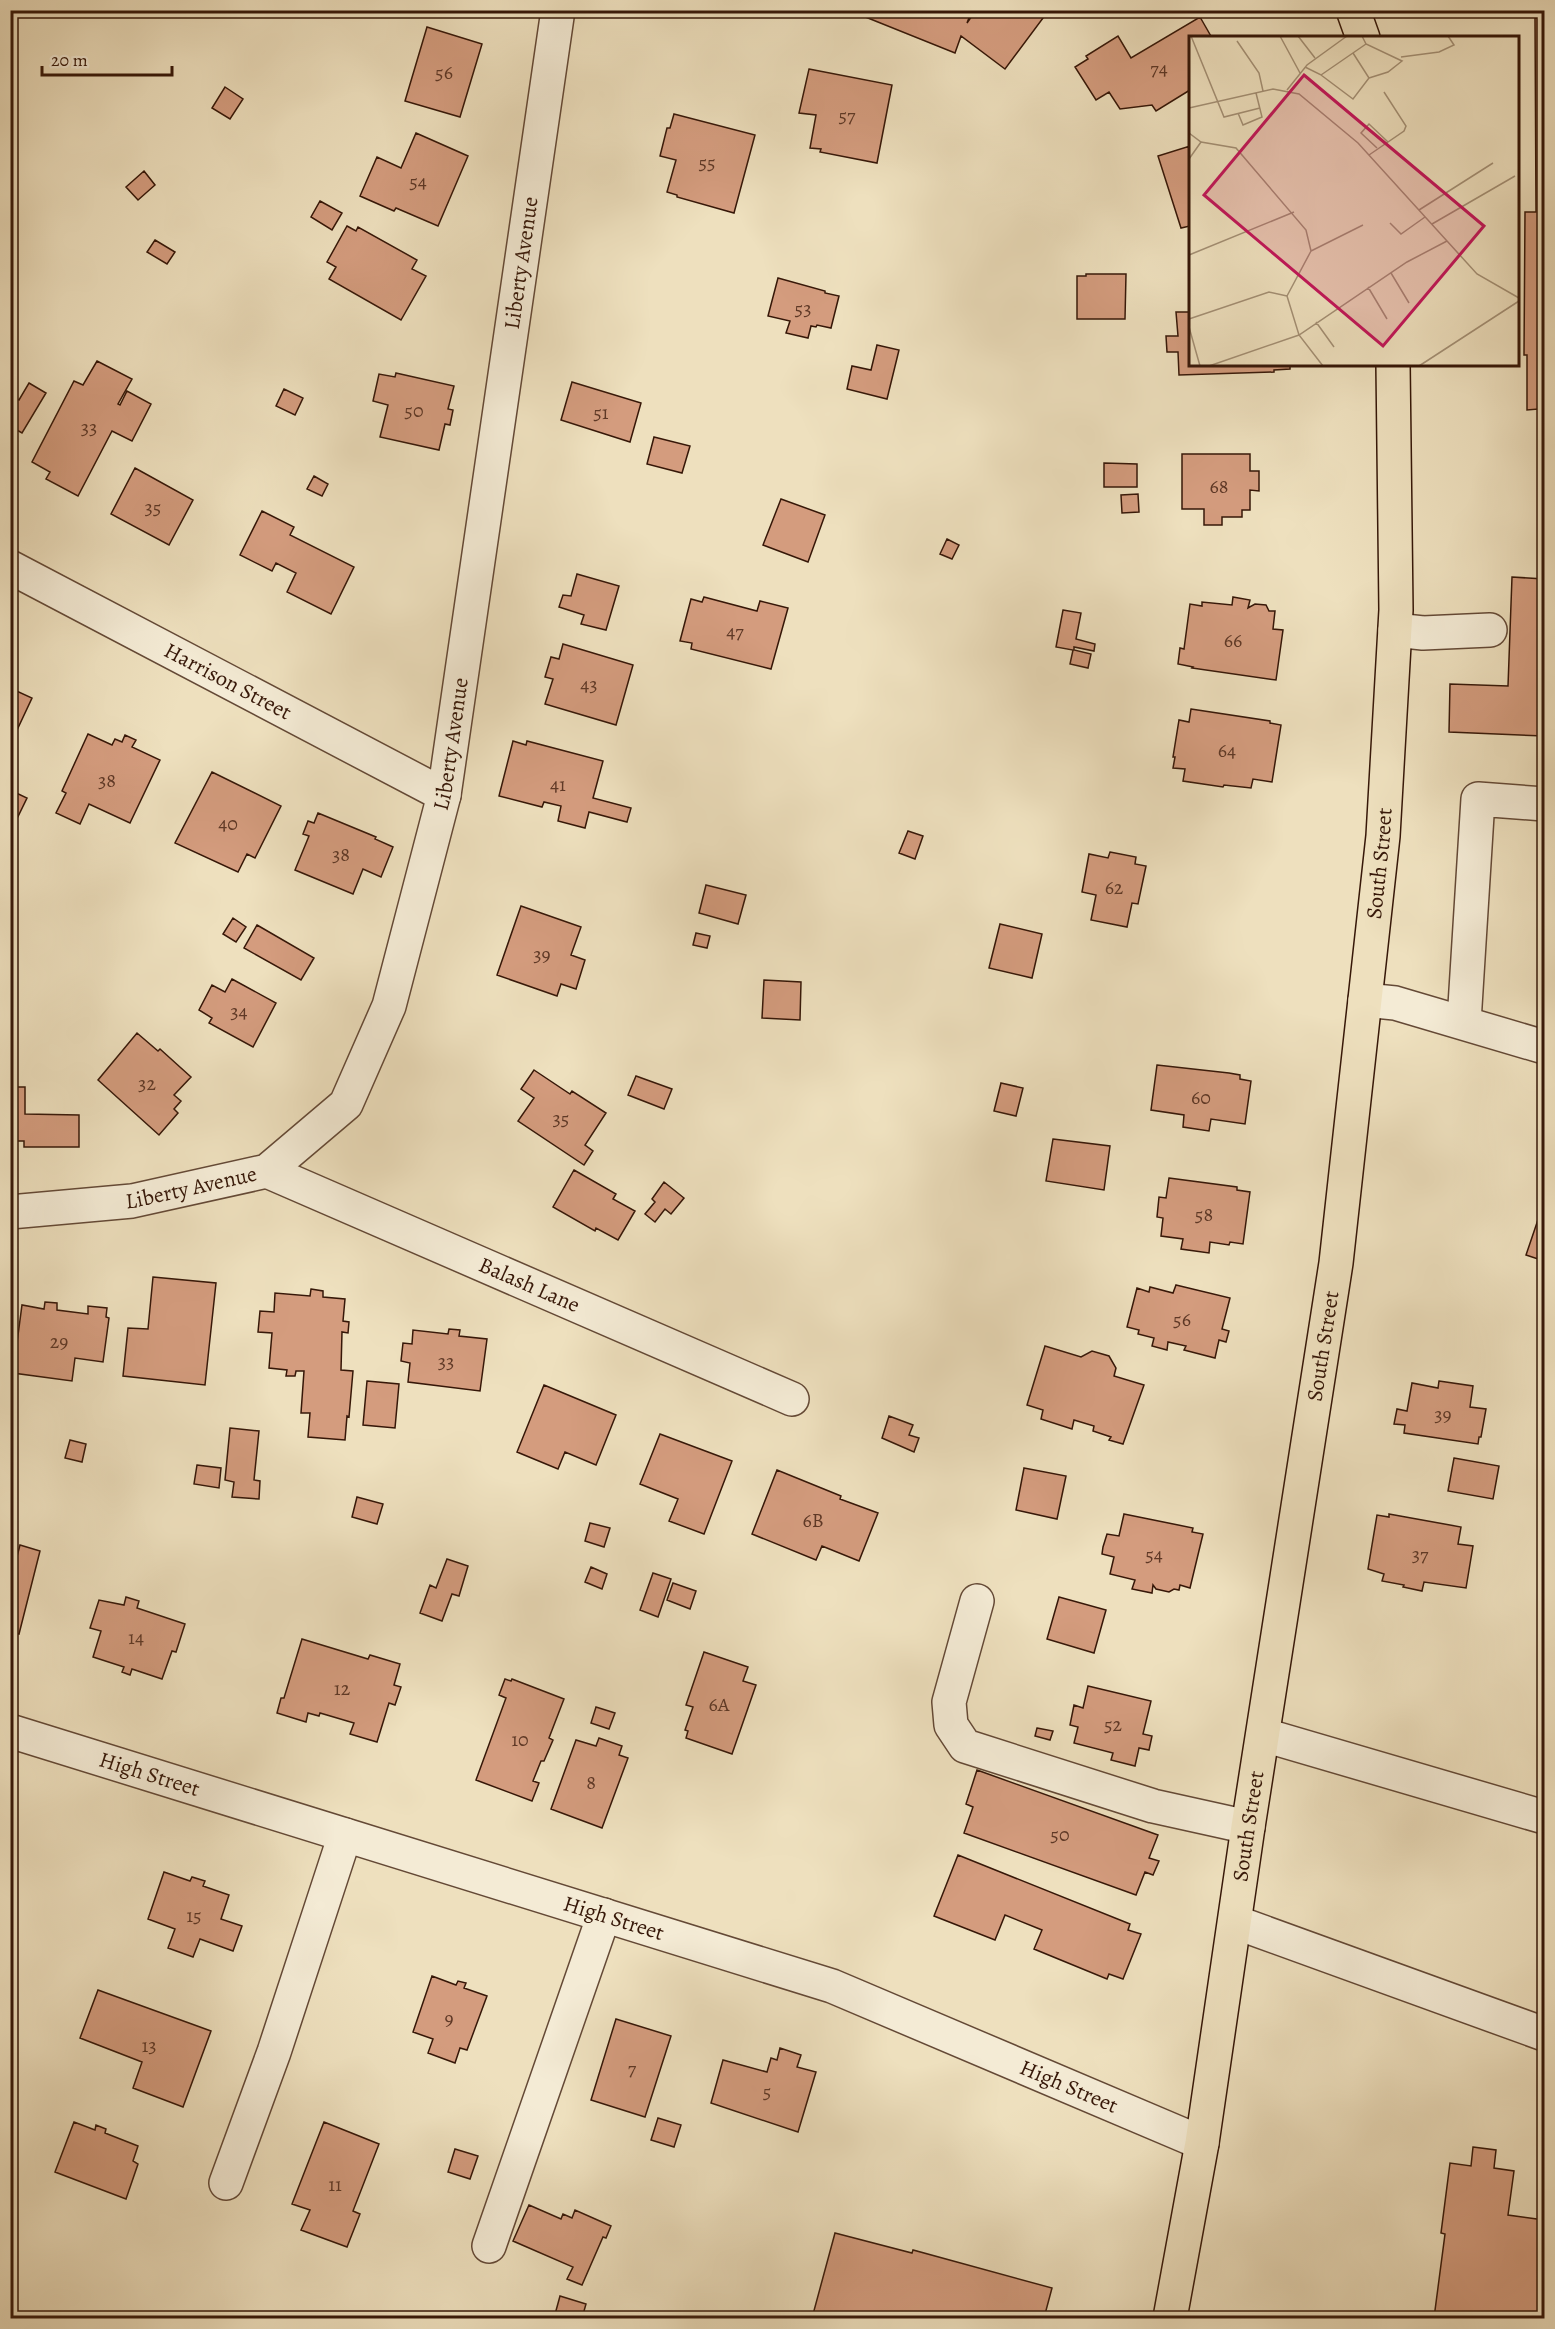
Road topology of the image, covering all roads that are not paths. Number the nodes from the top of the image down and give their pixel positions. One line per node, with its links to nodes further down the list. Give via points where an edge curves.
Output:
1 (558, 10): 8 (street, Liberty Avenue)
2 (1353, 10): 3 (main road)
3 (1362, 36)
4 (1393, 366): 6 (main road, South Street)
5 (10, 567): 8 (street, Harrison Street)
6 (1395, 630): 7 (street); 10 (main road, South Street, via 1383,836)
7 (1490, 630)
8 (444, 795): 13 (street, Liberty Avenue, via 389,1006 346,1104)
9 (1545, 804): 11 (street, via 1478,799)
10 (1365, 1000): 11 (street, via 1395,1003); 18 (main road, South Street, via 1334,1274)
11 (1464, 1022): 12 (street)
12 (1545, 1047)
13 (267, 1171): 14 (street, Liberty Avenue, via 132,1201); 15 (street, Balash Lane)
14 (10, 1212)
15 (792, 1399)
16 (977, 1600): 20 (street, via 949,1702 951,1725 965,1746 1153,1806)
17 (10, 1731): 21 (street, High Street)
18 (1264, 1735): 19 (street); 20 (main road, South Street)
19 (1545, 1817)
20 (1248, 1827): 23 (main road, South Street)
21 (345, 1835): 22 (street, High Street); 26 (street, via 274,2052)
22 (604, 1915): 25 (street, High Street, via 832,1986); 27 (street)
23 (1235, 1922): 24 (street); 25 (main road, South Street)
24 (1545, 2034)
25 (1202, 2143): 28 (main road, South Street)
26 (226, 2183)
27 (489, 2246)
28 (1170, 2319)

